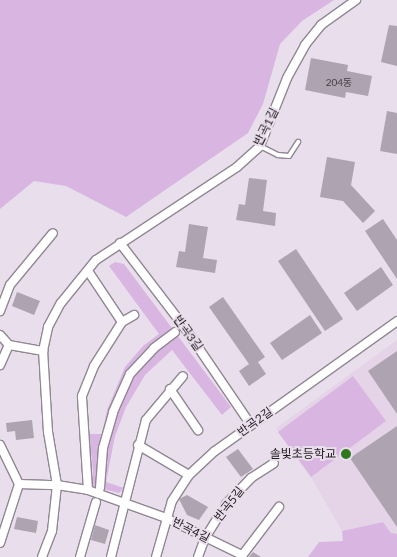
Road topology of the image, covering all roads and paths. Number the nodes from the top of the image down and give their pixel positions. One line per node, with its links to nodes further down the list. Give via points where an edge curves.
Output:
1 (356, 0): 3 (street, 반곡1길, via 321,25 305,44 287,78)
2 (298, 142): 3 (lane, via 290,156 278,155)
3 (260, 146): 5 (street, 반곡1길, via 237,166)
4 (52, 233): 7 (street, via 10,285)
5 (120, 243): 6 (street, 반곡1길, via 96,260); 18 (street, 반곡3길, via 185,328)
6 (88, 271): 10 (street); 14 (street, 반곡1길, via 61,303 48,327)
7 (0, 311)
8 (134, 315): 10 (street)
9 (397, 321): 18 (street, 반곡2길)
10 (122, 322): 27 (street, via 94,366 82,396)
11 (175, 332): 26 (street, via 154,348 130,374 113,412 103,448)
12 (0, 335): 13 (street)
13 (9, 344): 14 (street); 15 (street)
14 (44, 351): 25 (street, 반곡1길, via 48,432)
15 (0, 365)
16 (183, 376): 17 (street)
17 (170, 389): 19 (street); 21 (street, via 146,420)
18 (252, 425): 23 (street, 반곡2길)
19 (198, 430)
20 (0, 444): 24 (street)
21 (138, 445): 23 (street); 29 (street)
22 (274, 463): 32 (street, 반곡5길, via 240,489)
23 (189, 475): 31 (street, 반곡2길)
24 (19, 484): 25 (street, 반곡4길); 33 (street)
25 (57, 485): 27 (street, 반곡4길); 35 (street, 반곡1길, via 52,531)
26 (100, 488)
27 (88, 490): 29 (street, 반곡4길)
28 (96, 502): 36 (street)
29 (123, 503): 31 (street, 반곡4길); 37 (street)
30 (279, 507): 34 (street)
31 (166, 518): 32 (street, 반곡4길); 38 (street, 반곡2길)
32 (205, 538): 34 (street, 반곡4길); 39 (street, 반곡5길)
33 (0, 543)
34 (242, 556)
35 (42, 557)
36 (80, 557)
37 (110, 557)
38 (156, 557)
39 (198, 557)

